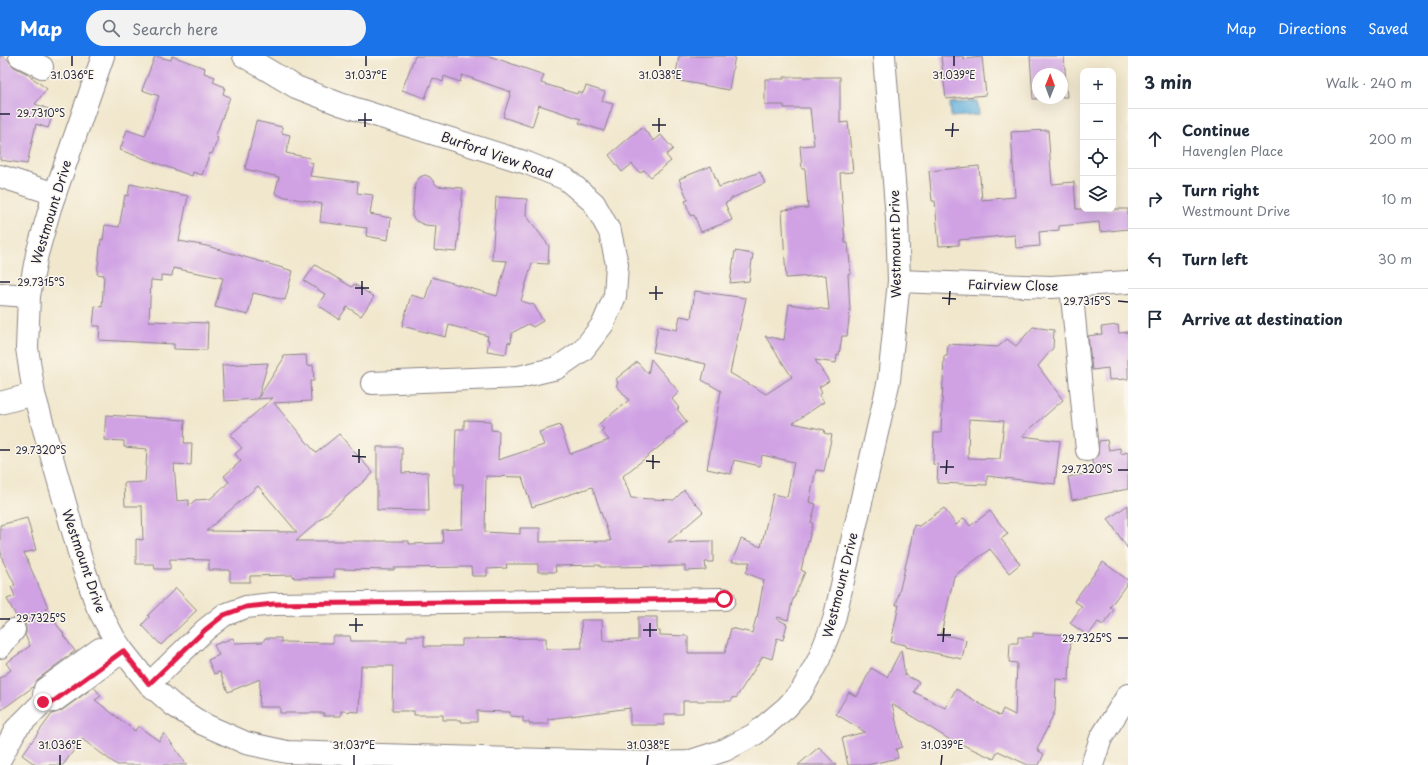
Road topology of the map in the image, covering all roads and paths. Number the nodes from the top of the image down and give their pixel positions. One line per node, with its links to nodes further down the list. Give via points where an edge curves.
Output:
1 (20, 56): 5 (street)
2 (102, 56): 7 (street, Westmount Drive)
3 (244, 56): 13 (street, Burford View Road, via 296,87 527,163 566,179 594,203 610,232 618,264 614,296 603,324 583,350 557,368 519,377)
4 (884, 56): 8 (street, Westmount Drive, via 897,219)
5 (42, 67)
6 (0, 176): 7 (street)
7 (55, 194): 12 (street, Westmount Drive, via 37,254)
8 (899, 281): 10 (street, Fairview Close); 24 (street, Westmount Drive, via 889,380 834,620 819,659 802,690 788,707 755,734 725,750 688,762)
9 (1128, 282): 10 (street, Fairview Close)
10 (1071, 286): 16 (street)
11 (0, 294): 12 (street)
12 (30, 296): 14 (street, Westmount Drive, via 27,348)
13 (372, 383)
14 (34, 394): 15 (street); 19 (street, Westmount Drive, via 82,563 97,606)
15 (0, 403)
16 (1087, 450)
17 (724, 599): 21 (street, via 273,604 246,607 224,615 205,630)
18 (14, 630): 20 (street)
19 (118, 644): 21 (street, Westmount Drive); 23 (street, via 54,701 43,702 16,729)
20 (0, 647)
21 (149, 684): 24 (street, Westmount Drive, via 173,705 203,724 246,743 288,752)
22 (1128, 694): 25 (street, via 1101,738)
23 (6, 760)
24 (380, 760)
25 (1092, 765)

